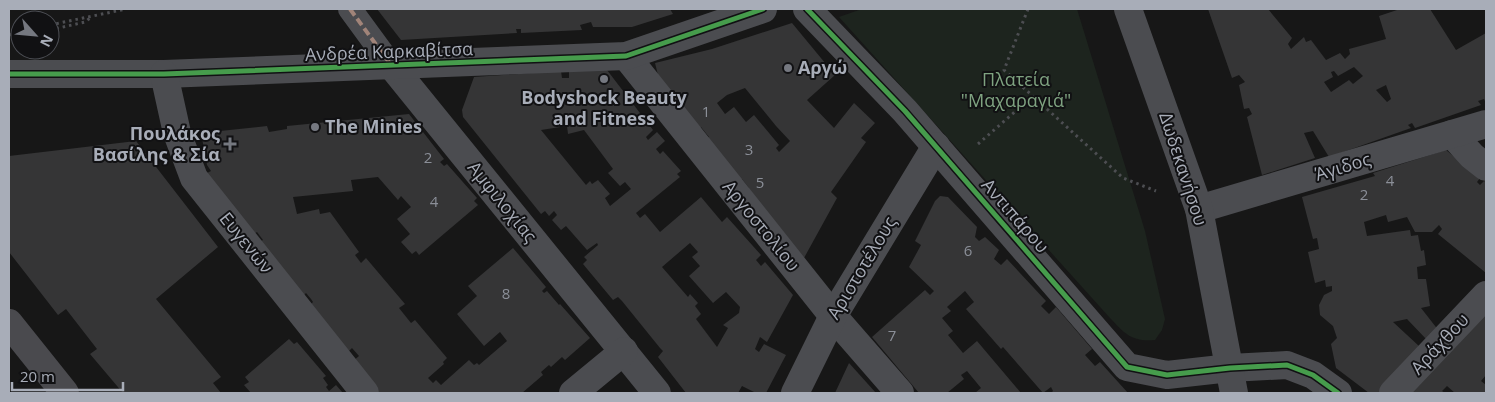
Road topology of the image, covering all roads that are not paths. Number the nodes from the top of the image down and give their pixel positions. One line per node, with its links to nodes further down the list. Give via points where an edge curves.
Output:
1 (350, 9): 7 (street, Αμφιλοχίας)
2 (763, 9): 5 (street, Ανδρέα Καρκαβίτσα)
3 (807, 9): 12 (street, Αντιπάρου, via 906,111)
4 (1128, 9): 14 (street, Δωδεκανήσου)
5 (698, 19): 6 (street, Ανδρέα Καρκαβίτσα)
6 (626, 56): 7 (street, Ανδρέα Καρκαβίτσα); 16 (street, Αργοστολίου)
7 (391, 66): 9 (street, Ανδρέα Καρκαβίτσα); 18 (street, Αμφιλοχίας)
8 (9, 74): 9 (street, Ανδρέα Καρκαβίτσα)
9 (164, 74): 21 (street, Ευγενών, via 177,133 194,178)
10 (1486, 124): 11 (street, Άγιδος)
11 (1452, 134): 13 (street); 14 (street, Άγιδος)
12 (944, 156): 16 (street, Αριστοτέλους); 19 (street, Αντιπάρου, via 1127,367 1167,375)
13 (1486, 167)
14 (1199, 209): 19 (street, Δωδεκανήσου)
15 (1486, 295): 27 (street, Αράχθου)
16 (833, 316): 24 (street, Αριστοτέλους); 25 (street, Αργοστολίου)
17 (9, 323): 20 (main road)
18 (624, 351): 22 (street); 23 (street, Αμφιλοχίας)
19 (1232, 381): 26 (street, Αντιπάρου, via 1287,365 1313,375)
20 (65, 393)
21 (365, 393)
22 (573, 393)
23 (657, 393)
24 (794, 393)
25 (900, 393)
26 (1338, 393)
27 (1393, 393)

